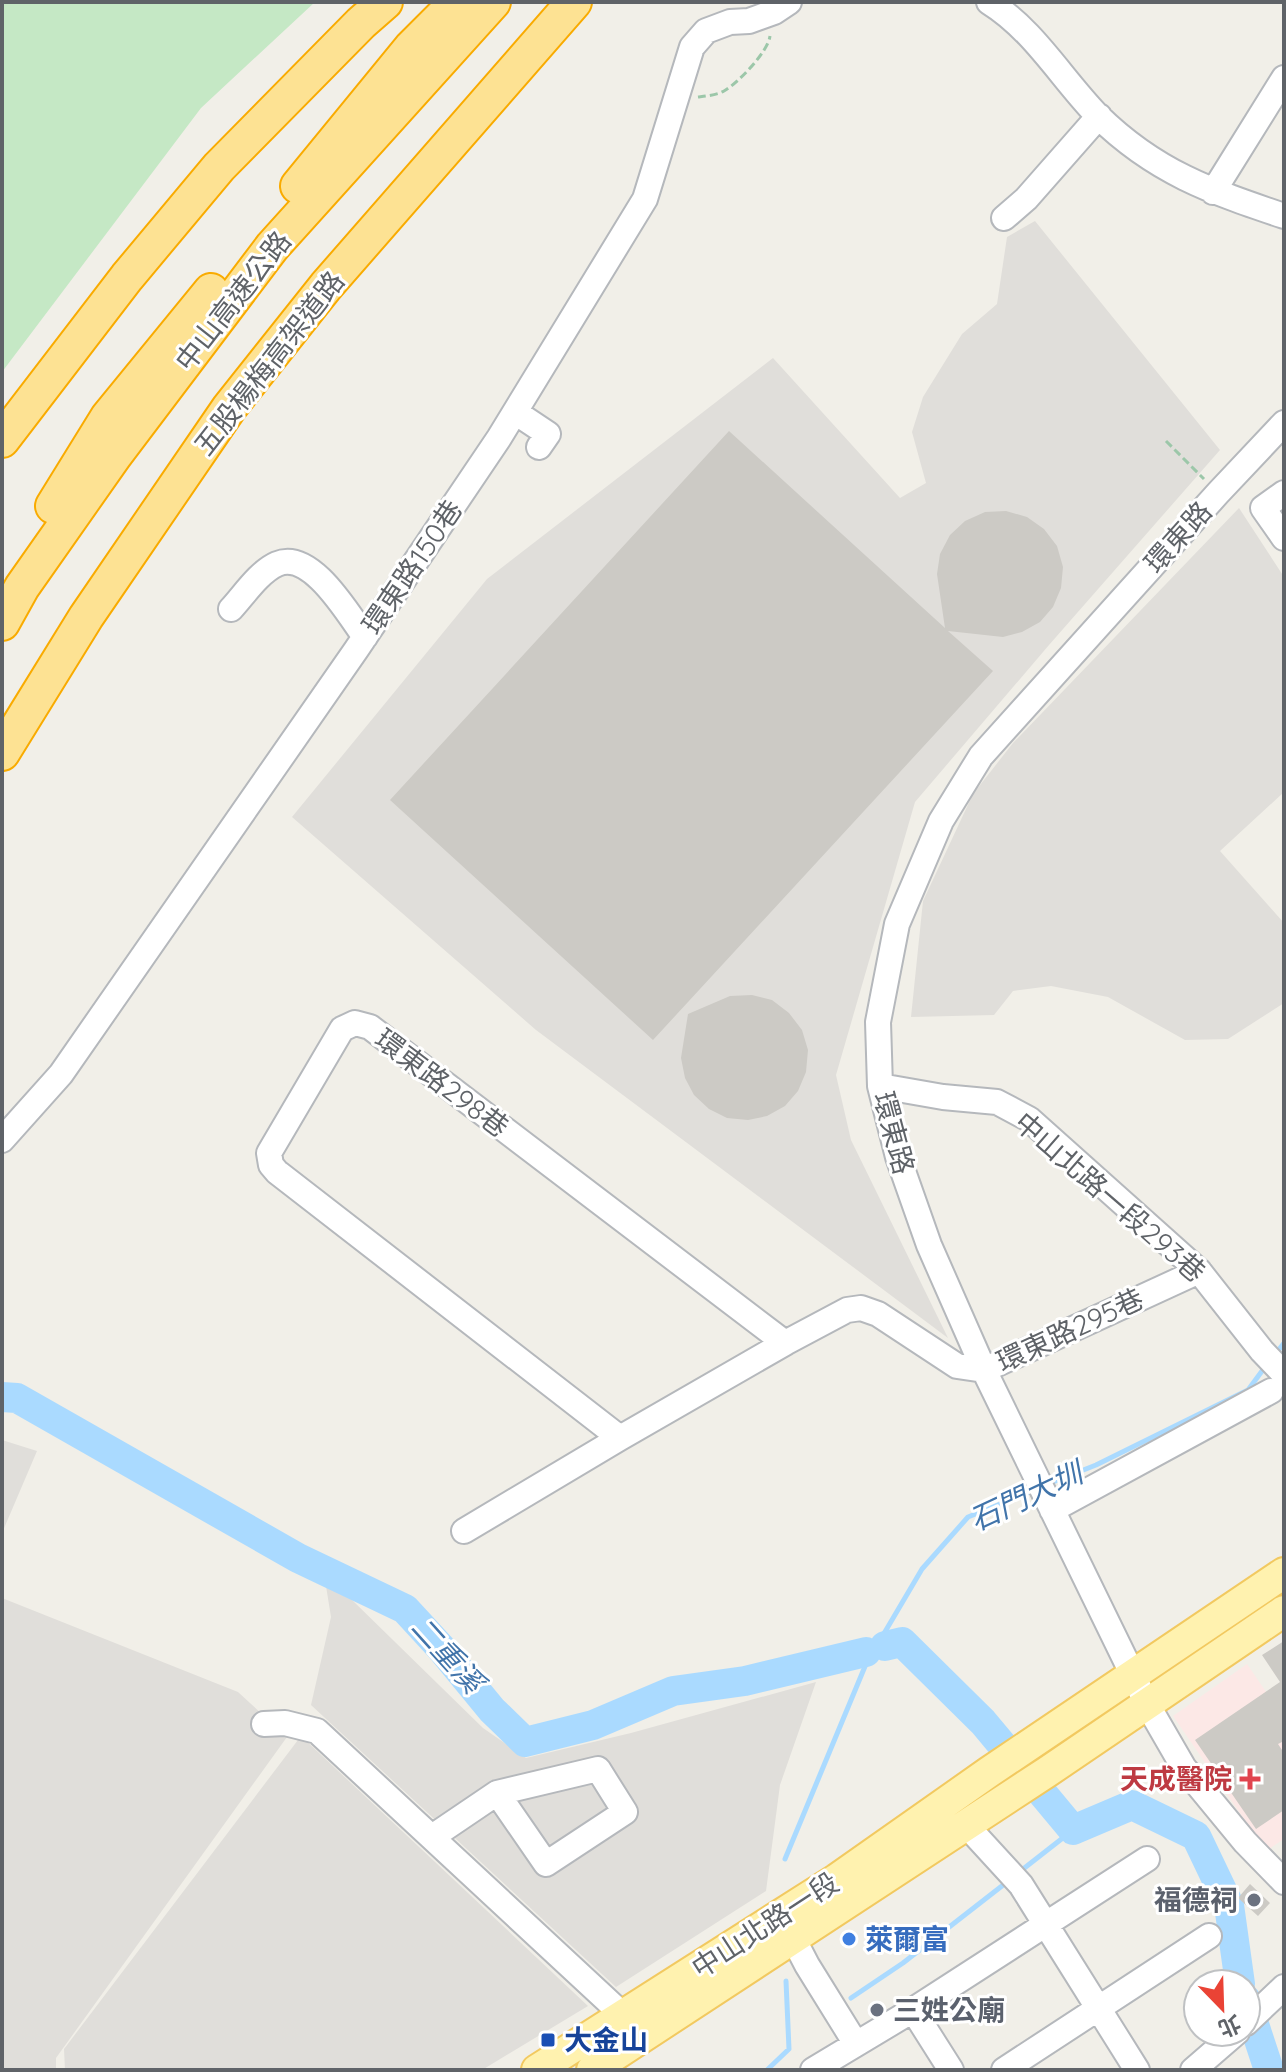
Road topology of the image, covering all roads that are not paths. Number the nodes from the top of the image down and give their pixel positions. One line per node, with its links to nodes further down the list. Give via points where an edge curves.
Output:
1 (457, 2): 18 (highway, 中山高速公路, via 411,48 108,417)
2 (493, 2): 20 (highway, 中山高速公路, via 272,247 114,456)
3 (574, 2): 22 (highway, 五股楊梅高架道路, via 326,286 229,408 86,617)
4 (989, 2): 8 (street, via 1010,15)
5 (781, 7): 12 (street, 環東路150巷, via 706,31 692,47 645,199)
6 (373, 12): 14 (highway, via 219,167 108,300)
7 (1284, 78): 9 (street)
8 (1099, 116): 9 (street, via 1166,170); 11 (street)
9 (1213, 192): 10 (street)
10 (1284, 216)
11 (1004, 218)
12 (515, 412): 15 (street, via 548,434); 21 (street, 環東路150巷)
13 (1284, 423): 23 (street, 環東路, via 981,756 941,821 897,924 878,1022)
14 (2, 440)
15 (539, 447)
16 (1284, 493): 17 (street, via 1263,508)
17 (1284, 538)
18 (2, 589)
19 (231, 609): 21 (street, via 267,571 280,563 300,565 319,575)
20 (2, 623)
21 (365, 637): 24 (street, 環東路150巷, via 61,1074)
22 (2, 753)
23 (880, 1086): 25 (street, 中山北路一段293巷, via 997,1102 1029,1119); 27 (street, 環東路, via 929,1245)
24 (2, 1140)
25 (1199, 1271): 27 (street, 環東路295巷); 28 (street, 中山北路一段293巷)
26 (785, 1343): 27 (street, via 847,1310 861,1308 957,1366); 29 (street); 29 (street, 環東路298巷, via 370,1027 355,1023 342,1029 269,1153 271,1165)
27 (984, 1370): 30 (street, 環東路)
28 (1280, 1379): 30 (street)
29 (620, 1438): 31 (street)
30 (1049, 1504): 34 (street, 環東路)
31 (464, 1531)
32 (1284, 1573): 34 (main road)
33 (1284, 1611): 35 (main road)
34 (1133, 1675): 35 (street, 環東路); 49 (main road, 中山北路一段)
35 (1147, 1704): 38 (main road, 中山北路一段); 41 (street, 環東路, via 1184,1768)
36 (264, 1724): 39 (street, via 317,1731)
37 (497, 1793): 37 (street, via 546,1864 625,1812 598,1769); 39 (street)
38 (966, 1825): 42 (street, via 1016,1878); 44 (main road, 中山北路一段)
39 (432, 1837): 49 (street)
40 (1147, 1859): 42 (street)
41 (1284, 1882)
42 (1044, 1925): 47 (street); 48 (street)
43 (1209, 1936): 47 (street)
44 (793, 1938): 49 (main road, 中山北路一段); 50 (street)
45 (1278, 1993): 46 (street)
46 (1262, 2008)
47 (1098, 2009): 56 (street); 57 (street)
48 (913, 2010): 50 (street); 55 (street)
49 (632, 2028): 52 (main road, 中山北路一段); 53 (main road, 中山北路一段)
50 (856, 2044): 54 (street)
51 (1219, 2048): 58 (street)
52 (537, 2070)
53 (592, 2070)
54 (813, 2070)
55 (951, 2070)
56 (1004, 2070)
57 (1137, 2070)
58 (1193, 2070)

